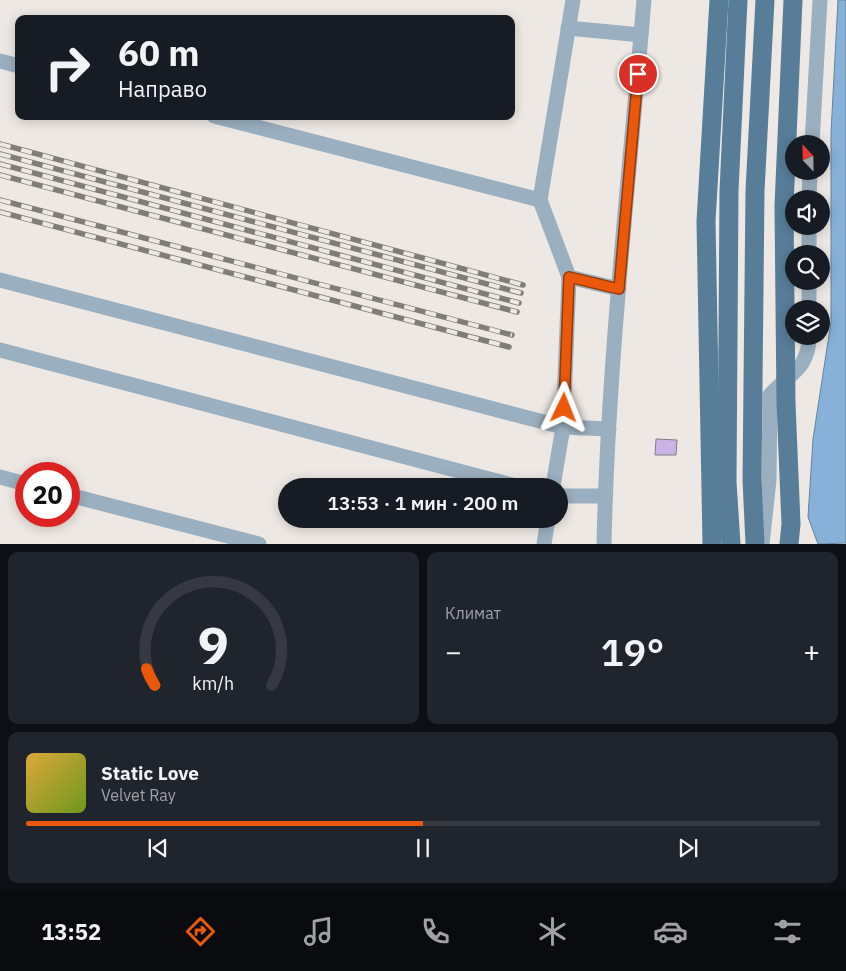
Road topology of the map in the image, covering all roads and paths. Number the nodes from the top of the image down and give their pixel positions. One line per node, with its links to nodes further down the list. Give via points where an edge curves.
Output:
1 (573, 0): 8 (lane)
2 (644, 0): 9 (lane)
3 (719, 0): 33 (main road, via 706,221)
4 (738, 0): 34 (main road, via 729,191 728,482)
5 (765, 0): 35 (main road, via 755,211 752,480)
6 (794, 0): 37 (main road, bridge, via 784,206)
7 (820, 0): 13 (lane)
8 (568, 28): 9 (lane); 14 (lane)
9 (641, 35): 17 (lane)
10 (0, 61): 11 (lane)
11 (15, 65)
12 (230, 120): 14 (lane)
13 (812, 135)
14 (540, 200): 15 (lane)
15 (569, 277): 17 (lane); 20 (lane)
16 (0, 280): 20 (lane)
17 (619, 289): 21 (lane)
18 (808, 345): 36 (lane, via 802,364 770,395 769,480)
19 (0, 350): 23 (lane)
20 (563, 427): 21 (lane); 24 (lane)
21 (609, 429): 27 (lane)
22 (0, 477): 25 (lane)
23 (486, 478)
24 (554, 478)
25 (15, 481)
26 (568, 496): 27 (lane)
27 (605, 496): 32 (lane)
28 (80, 498): 30 (lane)
29 (547, 528): 31 (lane)
30 (259, 544)
31 (544, 544)
32 (604, 544)
33 (712, 544)
34 (731, 544)
35 (755, 544)
36 (762, 544)
37 (789, 544)

